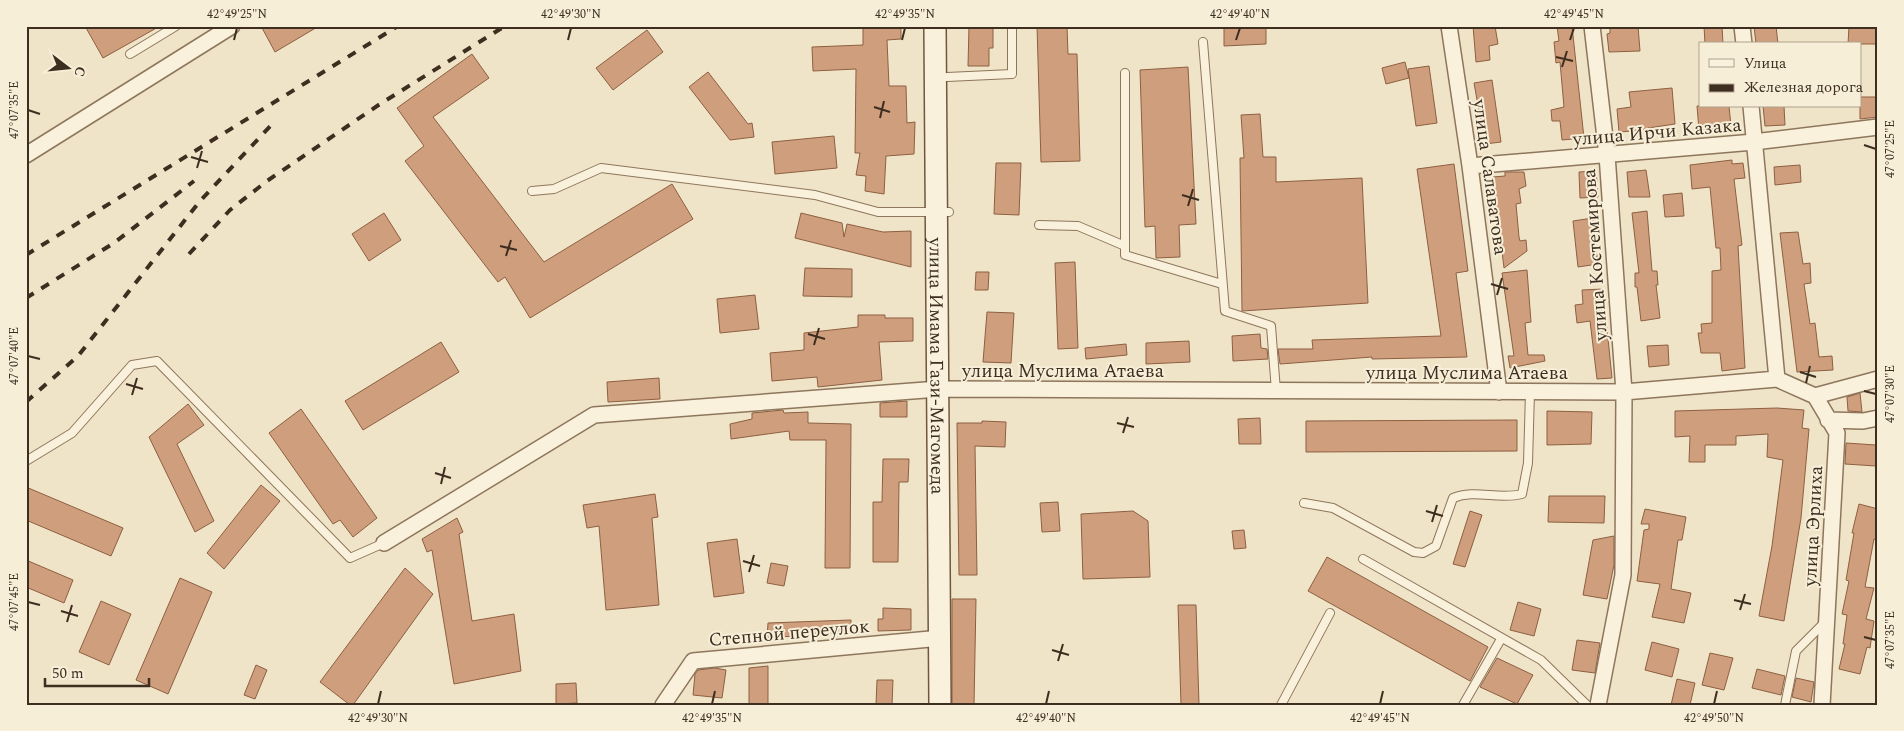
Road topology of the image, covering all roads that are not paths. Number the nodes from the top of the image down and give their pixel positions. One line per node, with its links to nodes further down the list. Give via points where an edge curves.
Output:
1 (176, 26): 11 (lane)
2 (232, 26): 17 (street)
3 (935, 26): 21 (main road, улица Имама Гази-Магомеда)
4 (947, 26): 13 (main road)
5 (1012, 26): 13 (lane, via 1012,74)
6 (1449, 26): 19 (street, улица Салаватова)
7 (1592, 26): 18 (street, улица Костемирова)
8 (1742, 26): 10 (street)
9 (1203, 42): 24 (lane)
10 (1744, 42)
11 (130, 54)
12 (1125, 73): 23 (lane)
13 (948, 76): 21 (main road)
14 (1751, 108): 16 (street)
15 (1878, 127): 16 (street, улица Ирчи Казака)
16 (1754, 142): 18 (street, улица Ирчи Казака); 26 (street)
17 (26, 155)
18 (1607, 156): 19 (street, улица Ирчи Казака); 31 (street, улица Костемирова)
19 (1470, 166): 29 (street, улица Салаватова)
20 (532, 191): 21 (lane, via 554,189 602,168 815,195 878,212)
21 (943, 211): 27 (main road, улица Имама Гази-Магомеда)
22 (1039, 225): 23 (lane, via 1078,226)
23 (1125, 246): 24 (lane, via 1125,255)
24 (1222, 284): 28 (lane, via 1225,311 1271,326)
25 (1878, 378): 32 (street)
26 (1777, 379): 31 (street, улица Муслима Атаева); 32 (street)
27 (945, 389): 28 (street, улица Муслима Атаева); 37 (street, улица Муслима Атаева, via 594,415); 41 (main road, улица Имама Гази-Магомеда); 45 (main road)
28 (1276, 391): 29 (street, улица Муслима Атаева)
29 (1499, 392): 30 (street, улица Муслима Атаева)
30 (1530, 392): 31 (street, улица Муслима Атаева); 36 (lane, via 1528,464 1522,494 1507,498 1466,493 1452,498 1436,546 1423,553 1414,552 1333,508)
31 (1624, 392): 49 (street, улица Костемирова, via 1623,575)
32 (1814, 396): 34 (street, улица Эрлиха)
33 (1878, 418): 34 (street)
34 (1828, 420): 40 (street, улица Эрлиха, via 1837,434)
35 (26, 460): 37 (lane, via 72,433 132,365 157,361 350,558)
36 (1304, 504)
37 (384, 543)
38 (1363, 559): 42 (lane)
39 (1330, 613): 46 (lane)
40 (1827, 620): 50 (lane, via 1796,651); 51 (street, улица Эрлиха)
41 (941, 638): 43 (street, Степной переулок, via 693,661); 44 (main road, улица Имама Гази-Магомеда)
42 (1501, 639): 47 (lane); 48 (lane, via 1541,660)
43 (663, 705)
44 (940, 705)
45 (949, 705)
46 (1281, 705)
47 (1463, 705)
48 (1587, 705)
49 (1598, 705)
50 (1785, 705)
51 (1822, 705)

